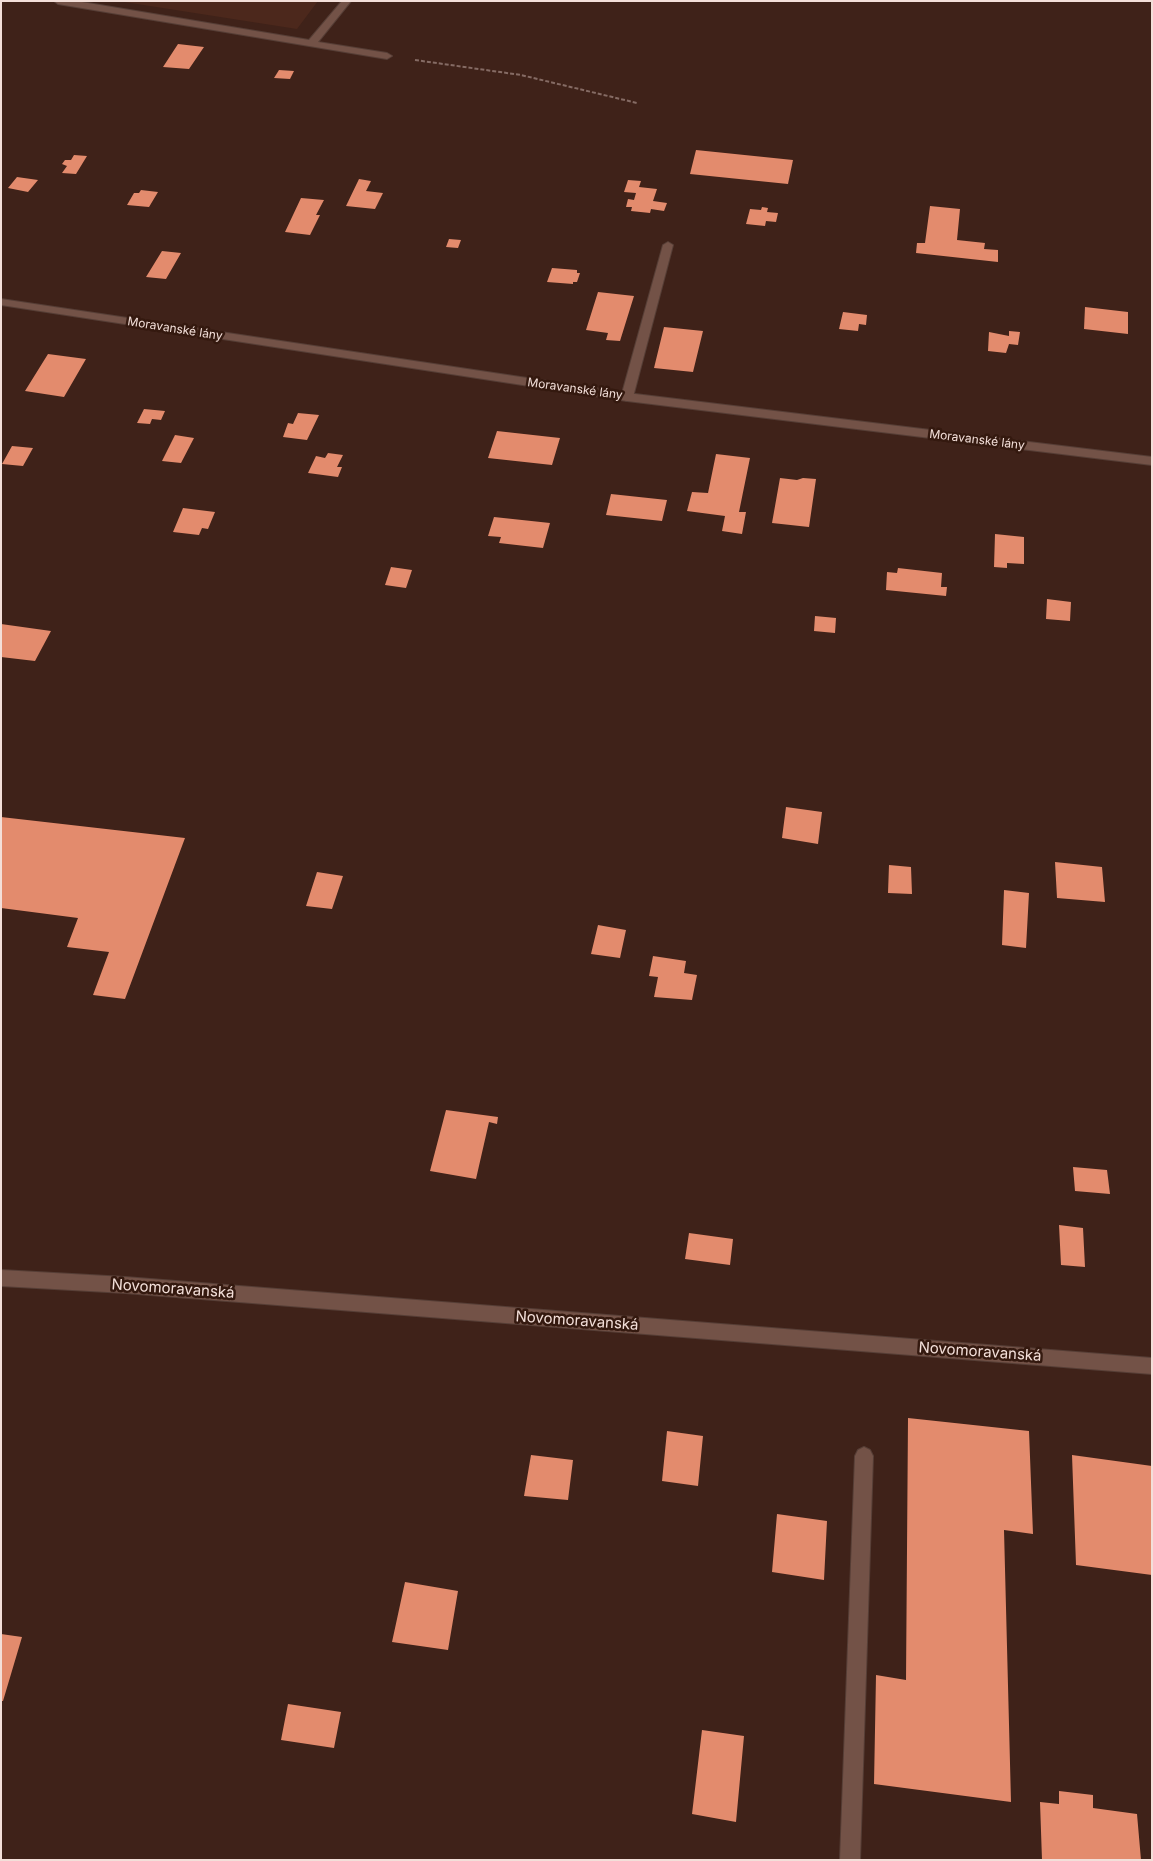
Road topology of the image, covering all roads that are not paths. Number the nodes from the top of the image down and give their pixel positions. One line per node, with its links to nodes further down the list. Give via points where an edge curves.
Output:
1 (58, 1): 3 (street)
2 (347, 1): 3 (street)
3 (311, 44): 4 (street)
4 (387, 56)
5 (668, 245): 7 (street)
6 (1, 302): 7 (street, Moravanské lány)
7 (627, 397): 8 (street, Moravanské lány)
8 (1152, 461)
9 (1, 1278): 10 (street, Novomoravanská)
10 (1152, 1366)
11 (864, 1456): 12 (street)
12 (850, 1860)

